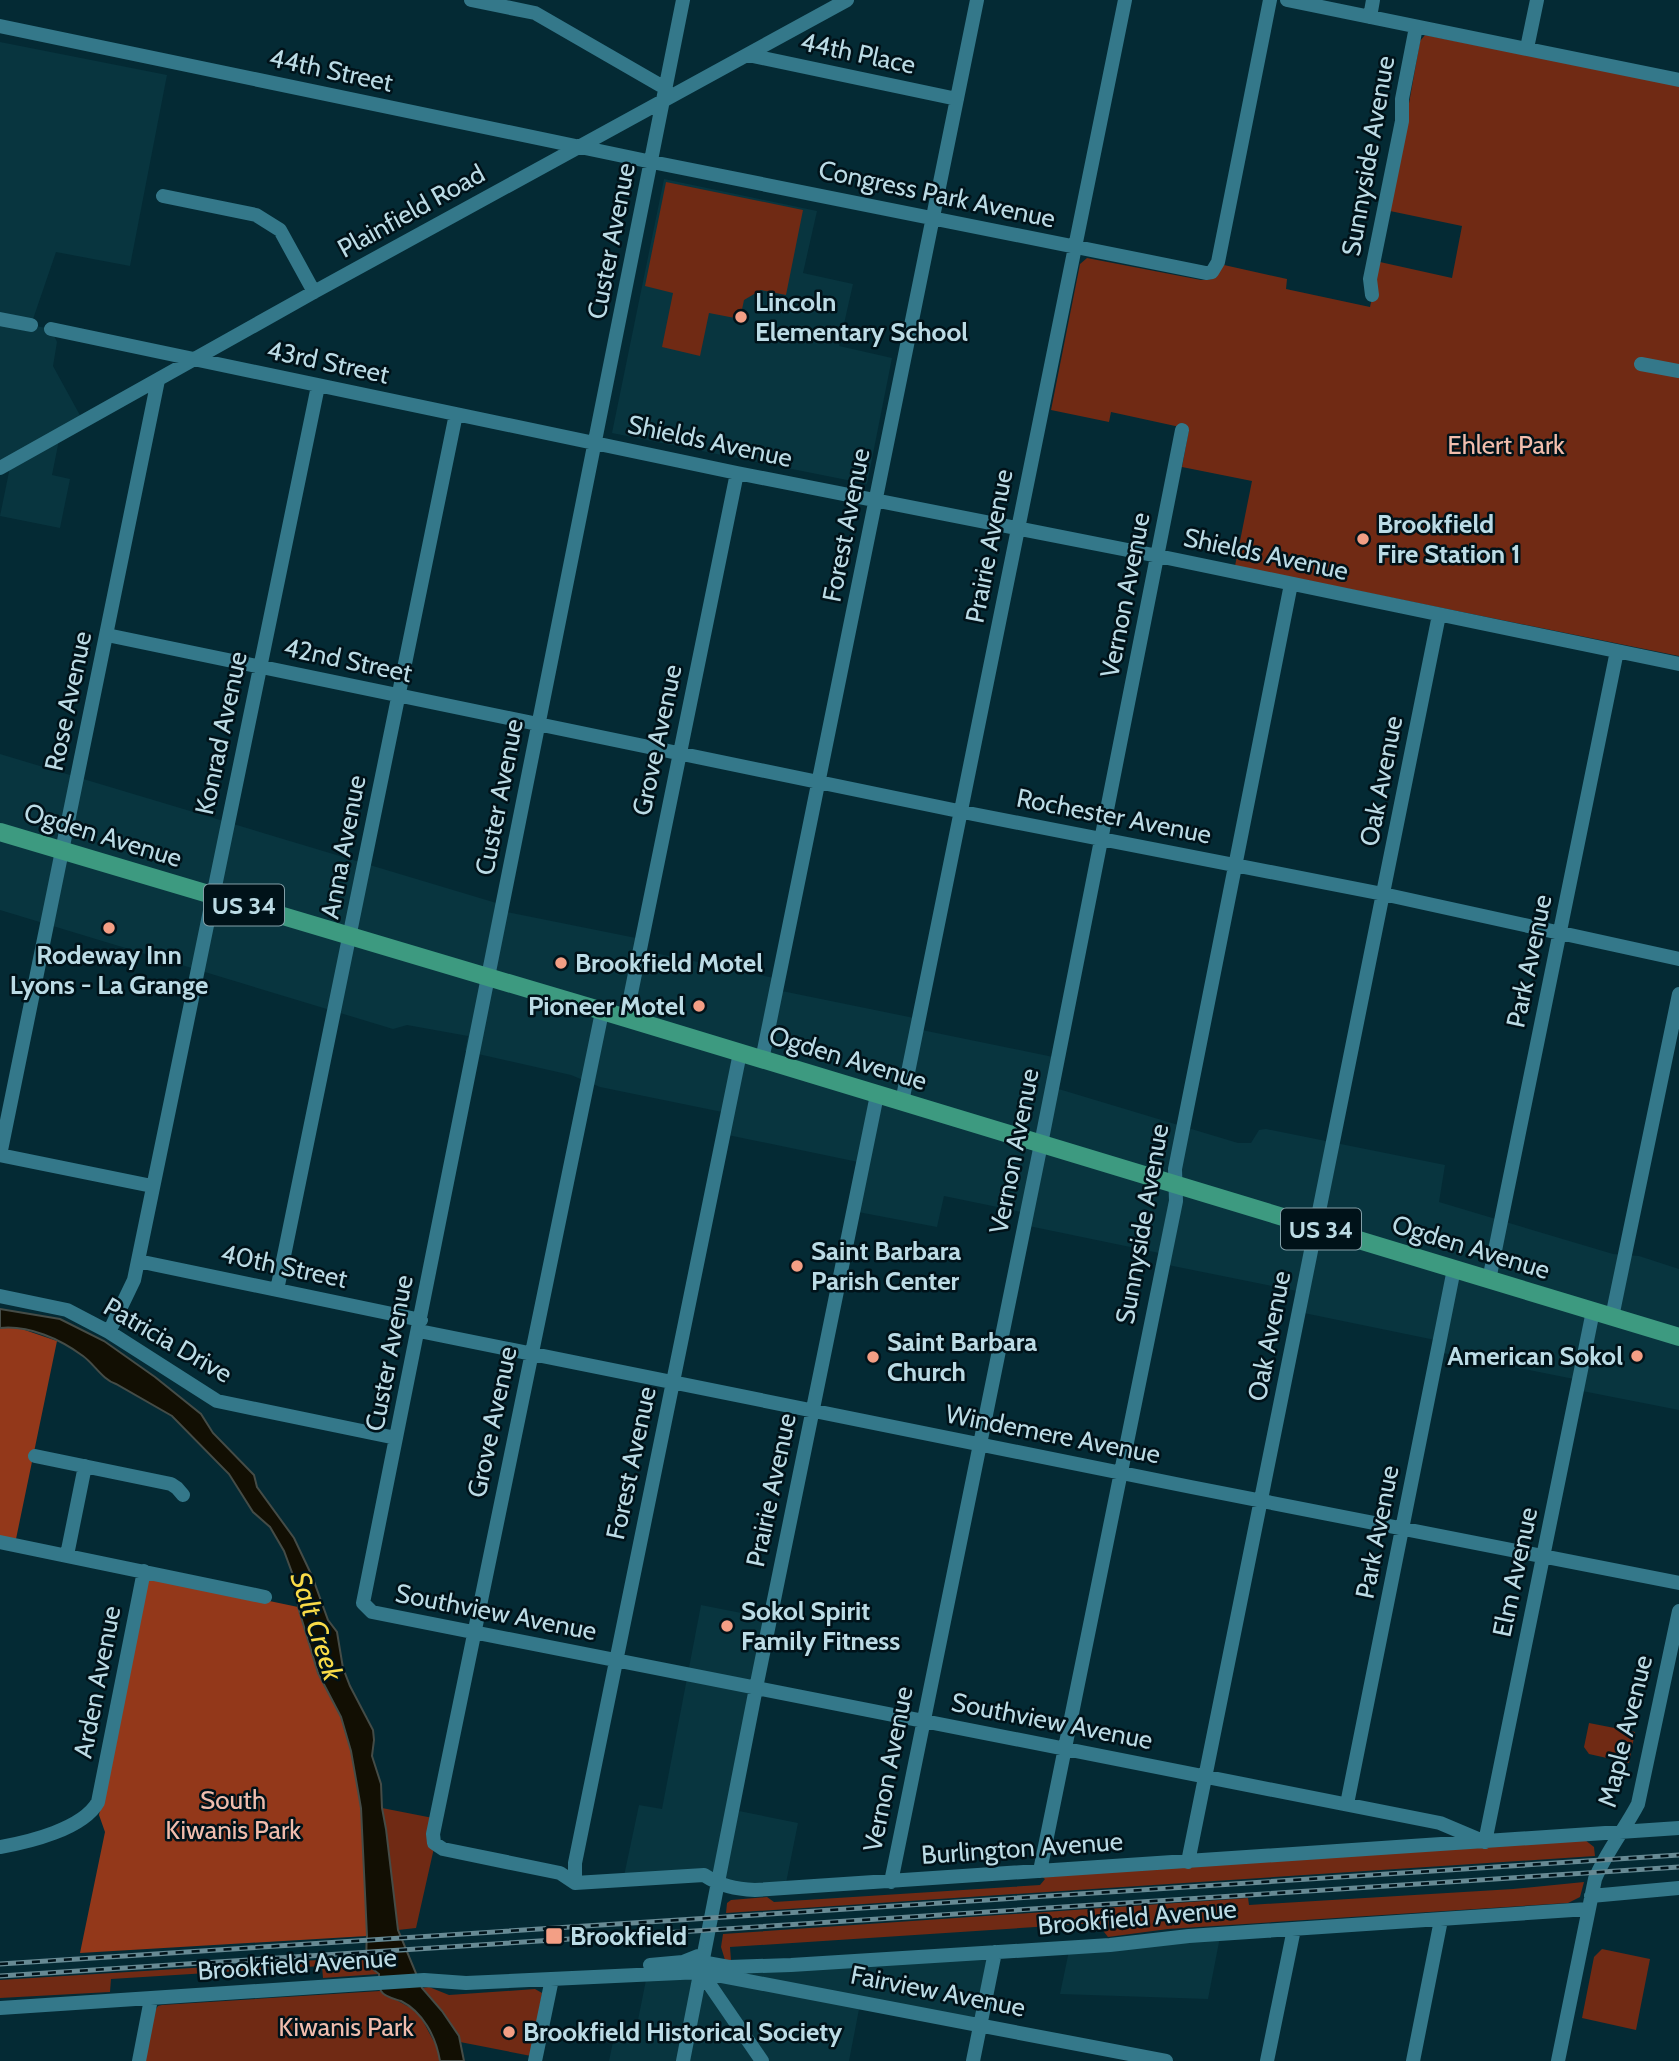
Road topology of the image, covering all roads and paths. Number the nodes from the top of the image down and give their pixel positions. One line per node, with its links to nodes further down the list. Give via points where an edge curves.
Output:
1 (471, 0): 16 (street, via 535,13)
2 (683, 0): 16 (street, Custer Avenue)
3 (847, 0): 14 (street, Plainfield Road)
4 (977, 0): 17 (street, Forest Avenue)
5 (1125, 0): 22 (street, Prairie Avenue)
6 (1270, 0): 22 (street, Congress Park Avenue, via 1218,262 1212,272)
7 (1287, 0): 10 (street)
8 (1373, 0): 10 (street, Sunnyside Avenue)
9 (1537, 0): 13 (street)
10 (1370, 17): 12 (street)
11 (0, 26): 18 (street, 44th Street)
12 (1416, 27): 13 (street); 24 (street, Sunnyside Avenue, via 1370,279)
13 (1527, 48): 15 (street)
14 (748, 55): 16 (street, Plainfield Road); 17 (street, 44th Place)
15 (1679, 80)
16 (664, 94): 18 (street, Plainfield Road); 19 (street, Custer Avenue)
17 (957, 99): 21 (street, Forest Avenue)
18 (580, 146): 19 (street, 44th Street); 23 (street, Plainfield Road)
19 (652, 162): 21 (street, Congress Park Avenue); 35 (street, Custer Avenue)
20 (163, 196): 23 (street, via 269,221 280,230)
21 (932, 218): 22 (street, Congress Park Avenue); 38 (street, Forest Avenue)
22 (1074, 247): 39 (street, Prairie Avenue)
23 (314, 292): 28 (street, Plainfield Road)
24 (1372, 295)
25 (0, 319): 26 (street)
26 (30, 325)
27 (51, 329): 28 (street, 43rd Street)
28 (195, 359): 31 (street, Plainfield Road); 32 (street, 43rd Street)
29 (1642, 364): 30 (street)
30 (1679, 371)
31 (158, 380): 36 (street, Plainfield Road); 43 (street, Rose Avenue)
32 (318, 386): 33 (street, 43rd Street); 46 (street, Konrad Avenue)
33 (456, 414): 35 (street, 43rd Street); 47 (street, Anna Avenue)
34 (1182, 430): 40 (street, Vernon Avenue)
35 (596, 443): 37 (street, Shields Avenue); 48 (street, Custer Avenue)
36 (0, 468)
37 (737, 473): 38 (street, Shields Avenue); 49 (street, Grove Avenue)
38 (876, 500): 39 (street, Shields Avenue); 50 (street, Forest Avenue)
39 (1017, 529): 40 (street, Shields Avenue); 51 (street, Prairie Avenue)
40 (1158, 556): 41 (street, Shields Avenue); 53 (street, Vernon Avenue)
41 (1291, 584): 42 (street, Shields Avenue); 55 (street, Sunnyside Avenue)
42 (1439, 615): 44 (street, Shields Avenue); 56 (street, Oak Avenue)
43 (107, 635): 46 (street, 42nd Street); 54 (street, Rose Avenue)
44 (1617, 651): 45 (street, Shields Avenue); 58 (street, Park Avenue)
45 (1679, 664)
46 (260, 667): 47 (street, 42nd Street); 57 (street, Konrad Avenue)
47 (398, 695): 48 (street, 42nd Street); 59 (street, Anna Avenue)
48 (538, 725): 49 (street, Rochester Avenue); 61 (street, Custer Avenue)
49 (679, 754): 50 (street, Rochester Avenue); 64 (street, Grove Avenue)
50 (819, 782): 51 (street, Rochester Avenue); 66 (street, Forest Avenue)
51 (961, 811): 53 (street, Rochester Avenue); 68 (street, Prairie Avenue)
52 (0, 832): 54 (main road, Ogden Avenue / US 34)
53 (1101, 838): 55 (street, Rochester Avenue); 69 (street, Vernon Avenue)
54 (63, 851): 57 (main road, Ogden Avenue / US 34); 70 (street, Rose Avenue)
55 (1236, 864): 56 (street, Rochester Avenue); 71 (street, Sunnyside Avenue)
56 (1383, 894): 58 (street, Rochester Avenue); 73 (street, Oak Avenue)
57 (213, 896): 59 (main road, Ogden Avenue / US 34); 72 (street, Konrad Avenue)
58 (1560, 933): 60 (street, Rochester Avenue); 76 (street, Park Avenue)
59 (350, 937): 61 (main road, Ogden Avenue / US 34); 77 (street, Anna Avenue)
60 (1679, 959)
61 (488, 979): 63 (main road, Ogden Avenue / US 34); 81 (street, Custer Avenue)
62 (1679, 994): 80 (street)
63 (602, 1012): 64 (main road, Ogden Avenue / US 34); 84 (street, Grove Avenue)
64 (626, 1018): 65 (main road, Ogden Avenue / US 34)
65 (740, 1053): 66 (main road, Ogden Avenue / US 34); 85 (street, Forest Avenue)
66 (762, 1060): 67 (main road, Ogden Avenue / US 34)
67 (877, 1095): 68 (main road, Ogden Avenue / US 34); 86 (street, Prairie Avenue)
68 (902, 1102): 69 (main road, Ogden Avenue / US 34)
69 (1041, 1144): 71 (main road, Ogden Avenue / US 34); 88 (street, Vernon Avenue)
70 (0, 1155): 72 (street)
71 (1175, 1185): 73 (main road, Ogden Avenue / US 34); 91 (street, Sunnyside Avenue, via 1176,1201)
72 (152, 1186): 74 (street, Konrad Avenue)
73 (1316, 1228): 75 (main road, Ogden Avenue / US 34); 93 (street, Oak Avenue)
74 (138, 1261): 77 (street, 40th Street); 82 (street, Konrad Avenue)
75 (1454, 1269): 76 (main road, Ogden Avenue / US 34); 94 (street, Park Avenue)
76 (1489, 1280): 79 (main road, Ogden Avenue / US 34)
77 (277, 1290): 81 (street, 40th Street)
78 (0, 1296): 82 (street, Patricia Drive, via 67,1310)
79 (1593, 1311): 80 (main road, Ogden Avenue / US 34); 97 (street, Elm Avenue)
80 (1612, 1317): 83 (main road, Ogden Avenue / US 34)
81 (420, 1326): 84 (street, Windemere Avenue); 87 (street, Custer Avenue)
82 (109, 1332): 87 (street, Patricia Drive, via 217,1401)
83 (1679, 1337)
84 (531, 1355): 85 (street, Windemere Avenue); 103 (street, Grove Avenue)
85 (672, 1383): 86 (street, Windemere Avenue); 104 (street, Forest Avenue)
86 (812, 1411): 88 (street, Windemere Avenue); 105 (street, Prairie Avenue)
87 (396, 1438): 101 (street, Custer Avenue)
88 (979, 1444): 91 (street, Windemere Avenue); 106 (street, Vernon Avenue)
89 (35, 1456): 90 (street)
90 (85, 1466): 92 (street, via 171,1484); 96 (street)
91 (1120, 1472): 93 (street, Windemere Avenue); 107 (street, Sunnyside Avenue)
92 (183, 1495)
93 (1261, 1501): 94 (street, Windemere Avenue); 108 (street, Oak Avenue)
94 (1402, 1529): 97 (street, Windemere Avenue); 109 (street, Park Avenue)
95 (0, 1542): 96 (street)
96 (67, 1556): 98 (street)
97 (1544, 1556): 99 (street, Windemere Avenue); 112 (street, Elm Avenue)
98 (144, 1571): 100 (street); 114 (street, Arden Avenue, via 98,1802 93,1811 68,1826)
99 (1679, 1583)
100 (265, 1597)
101 (363, 1603): 103 (street, Southview Avenue, via 372,1612)
102 (1679, 1611): 111 (street, Maple Avenue, via 1638,1804)
103 (474, 1633): 104 (street, Southview Avenue); 113 (street, Grove Avenue)
104 (615, 1661): 105 (street, Southview Avenue); 118 (street, Forest Avenue, via 575,1863)
105 (756, 1688): 106 (street, Southview Avenue); 119 (street, Prairie Avenue)
106 (923, 1721): 107 (street, Southview Avenue); 117 (street, Vernon Avenue)
107 (1064, 1748): 108 (street, Southview Avenue); 116 (street, Sunnyside Avenue)
108 (1205, 1776): 109 (street, Southview Avenue); 115 (street, Oak Avenue)
109 (1347, 1804): 112 (street, Southview Avenue, via 1440,1823)
110 (1679, 1828): 111 (street, Burlington Avenue)
111 (1623, 1833): 112 (street, Burlington Avenue); 121 (street, Maple Avenue, via 1604,1860)
112 (1485, 1842): 115 (street, Burlington Avenue)
113 (434, 1843): 118 (street, Burlington Avenue, via 443,1849 560,1873)
114 (0, 1847)
115 (1188, 1862): 116 (street, Burlington Avenue)
116 (1040, 1871): 117 (street, Burlington Avenue)
117 (891, 1882): 119 (street, Burlington Avenue, via 755,1890)
118 (575, 1883): 119 (street, Burlington Avenue, via 704,1875)
119 (717, 1884): 125 (street, Prairie Avenue)
120 (1679, 1888): 121 (street, Brookfield Avenue)
121 (1590, 1902): 122 (street, Brookfield Avenue); 138 (street, Maple Avenue)
122 (1441, 1920): 123 (street, Brookfield Avenue); 137 (street)
123 (1294, 1929): 124 (street, Brookfield Avenue); 136 (street)
124 (995, 1952): 125 (street, Brookfield Avenue, via 791,1965 724,1966); 129 (street)
125 (699, 1961): 126 (street, Brookfield Avenue); 129 (street, Fairview Avenue); 132 (street, Prairie Avenue); 133 (street)
126 (552, 1979): 127 (street, Brookfield Avenue, via 424,1980); 131 (street)
127 (151, 1999): 128 (street, Brookfield Avenue); 130 (street)
128 (0, 2008)
129 (981, 2024): 134 (street); 135 (street, Fairview Avenue)
130 (139, 2061)
131 (535, 2061)
132 (683, 2061)
133 (762, 2061)
134 (974, 2061)
135 (1166, 2061)
136 (1267, 2061)
137 (1412, 2061)
138 (1558, 2061)

